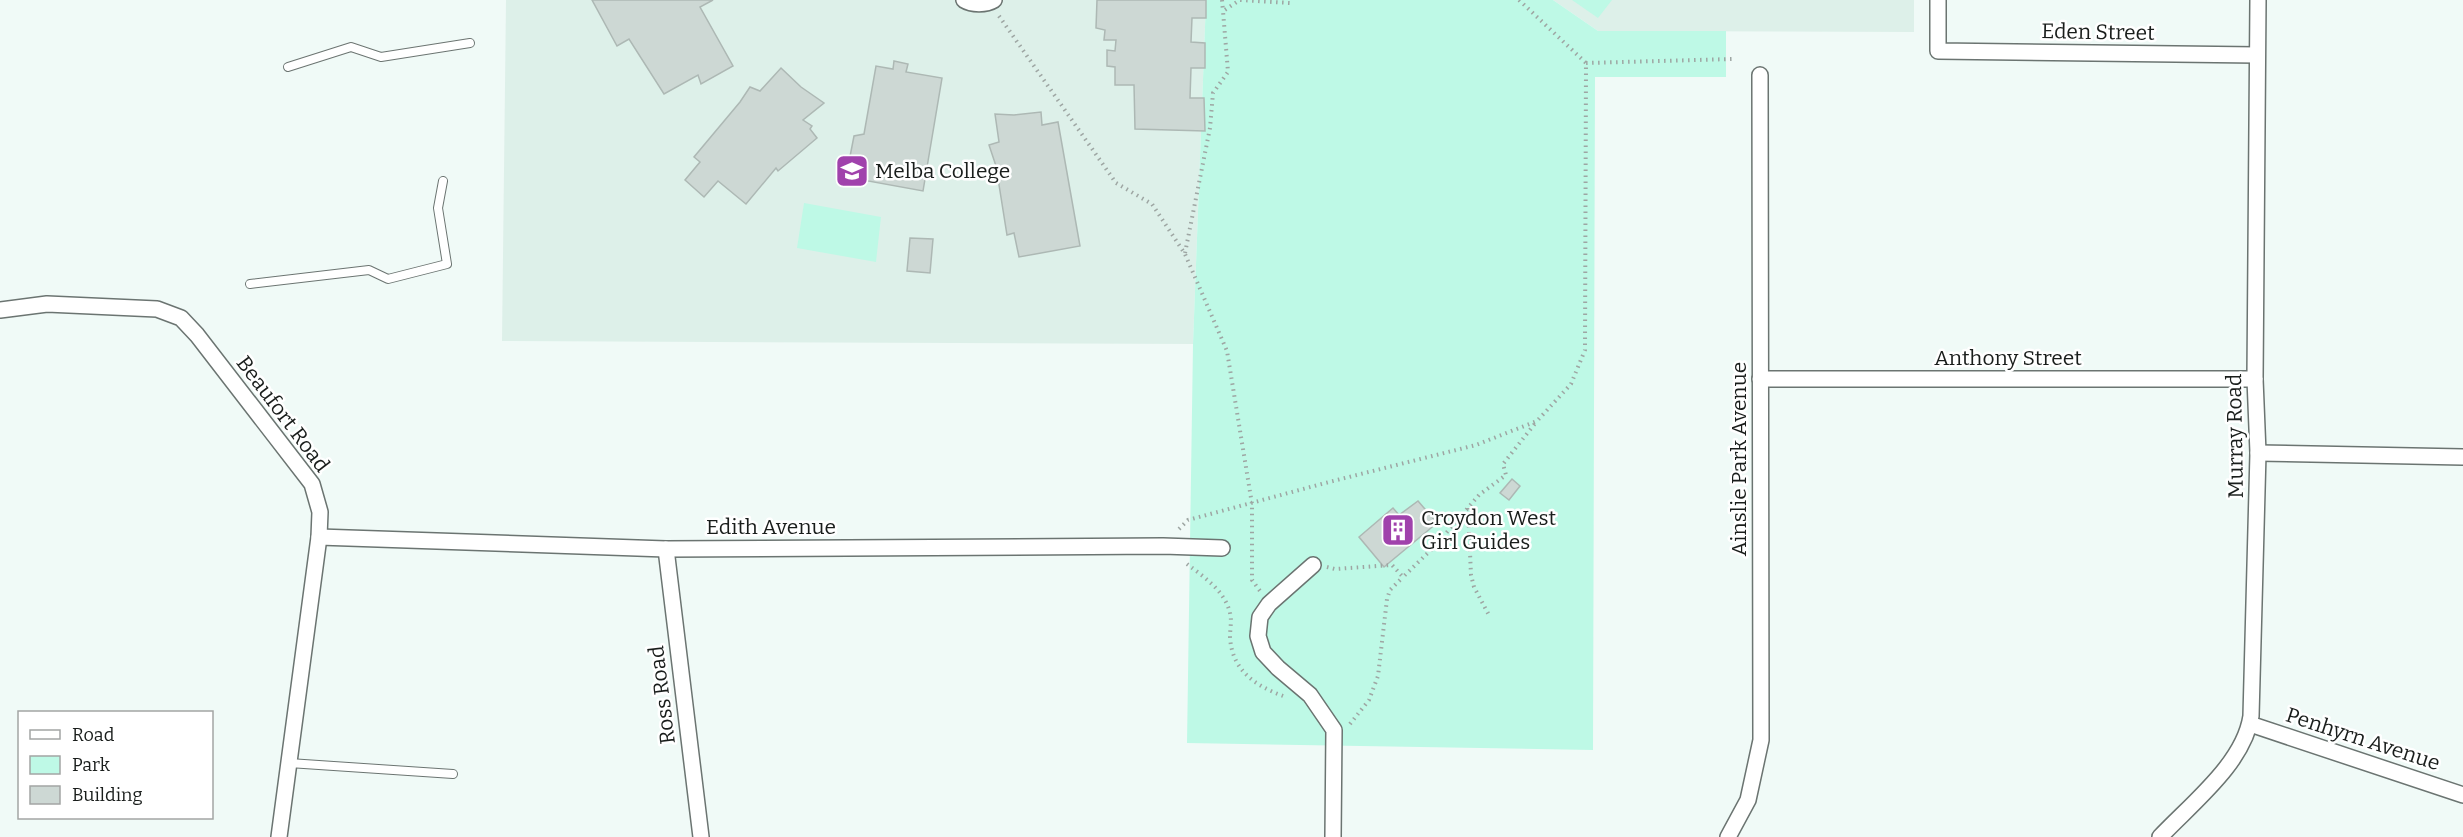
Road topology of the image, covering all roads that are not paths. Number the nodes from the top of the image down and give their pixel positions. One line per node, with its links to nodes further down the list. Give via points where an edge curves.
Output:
1 (964, 0): 4 (street)
2 (1938, 0): 6 (street, Eden Street, via 1938,51)
3 (2258, 0): 6 (street, Murray Road)
4 (992, 2)
5 (470, 43): 7 (lane, via 381,57 351,47)
6 (2257, 55): 13 (street, Murray Road)
7 (288, 67)
8 (1760, 75): 12 (street, Ainslie Park Avenue)
9 (443, 181): 10 (lane, via 438,208 447,264 388,279 369,270)
10 (250, 284)
11 (0, 310): 16 (street, Beaufort Road, via 47,304 157,309 181,318 312,484 320,512)
12 (1760, 379): 13 (street, Anthony Street); 27 (street, Ainslie Park Avenue, via 1761,740 1748,800)
13 (2255, 379): 14 (street, Murray Road)
14 (2258, 453): 15 (street); 20 (street, Murray Road)
15 (2463, 457)
16 (319, 537): 18 (street, Edith Avenue); 21 (street, Beaufort Road)
17 (1222, 548): 18 (street, Edith Avenue)
18 (666, 549): 25 (street, Ross Road)
19 (1313, 565): 26 (street, via 1269,604 1260,617 1258,636 1263,652 1310,695 1334,730)
20 (2250, 724): 23 (street, Penhyrn Avenue); 28 (street, Murray Road, via 2233,761)
21 (289, 763): 22 (lane); 24 (street, Beaufort Road)
22 (453, 774)
23 (2463, 795)
24 (279, 837)
25 (700, 837)
26 (1333, 837)
27 (1728, 837)
28 (2160, 837)

